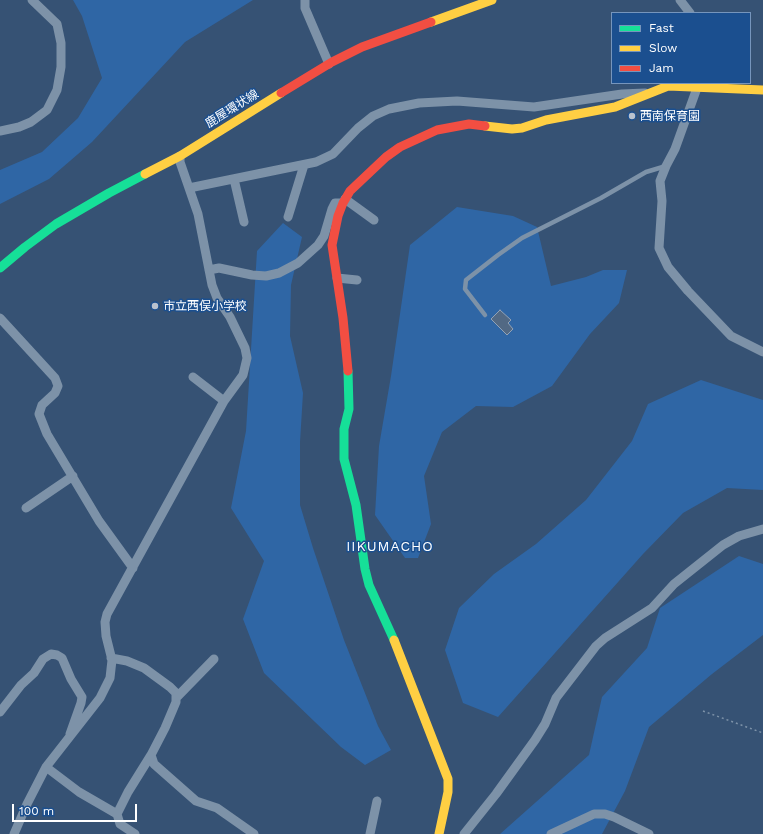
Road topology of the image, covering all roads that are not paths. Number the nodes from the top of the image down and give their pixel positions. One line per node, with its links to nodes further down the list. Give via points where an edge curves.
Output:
1 (32, 0): 11 (street, via 57,24 61,43 61,67 57,90 46,110 31,122)
2 (305, 0): 7 (street, via 305,8)
3 (492, 0): 5 (street, 鹿屋環状線)
4 (680, 0): 6 (street)
5 (478, 3): 7 (street, 鹿屋環状線, via 368,45)
6 (689, 12)
7 (329, 64): 12 (street, 鹿屋環状線)
8 (697, 86): 9 (street); 10 (street, via 668,86); 14 (street, via 675,149)
9 (763, 90)
10 (650, 93): 13 (street, via 622,94 534,107 457,101 419,103 389,109 373,116 333,154); 17 (street, via 615,107 546,120 522,128 469,124 437,130 400,147 386,157 350,191)
11 (0, 131)
12 (180, 156): 16 (street); 21 (street, 鹿屋環状線, via 56,224)
13 (304, 165): 15 (street); 18 (street)
14 (666, 166): 25 (lane, via 646,172 522,238 466,280 465,289); 27 (street, via 660,181 662,201 659,248 662,257 688,291 731,336)
15 (234, 179): 16 (street); 20 (street)
16 (190, 188): 22 (street)
17 (344, 201): 19 (street); 22 (street, via 335,203 324,236 298,264 266,276 219,268); 23 (street, via 332,245)
18 (288, 217)
19 (374, 220)
20 (244, 222)
21 (0, 268)
22 (209, 270): 29 (street, via 217,298 230,317 247,358 242,375)
23 (337, 278): 24 (street); 47 (street, via 348,373 349,409 344,429 344,459 356,505 369,585 389,628 448,779 448,792)
24 (357, 280)
25 (485, 314)
26 (0, 318): 30 (street, via 55,378 58,386 55,393 42,405 39,414 47,434)
27 (763, 352)
28 (193, 378): 29 (street)
29 (224, 401): 33 (street)
30 (72, 476): 31 (street); 33 (street)
31 (26, 508)
32 (763, 529): 48 (street, via 739,536 723,545 674,584 652,608 596,646 556,698 535,740)
33 (133, 568): 34 (street, via 105,622)
34 (111, 658): 36 (street, via 144,668 170,687 176,693); 38 (street, via 110,678 100,698)
35 (214, 659): 36 (street)
36 (176, 698): 39 (street, via 165,728)
37 (1, 708): 38 (street, via 34,673 43,659 50,654 57,655 62,658 82,697)
38 (69, 737): 40 (street)
39 (150, 755): 42 (street); 45 (street, via 154,764 196,801 216,808)
40 (46, 767): 42 (street, via 79,792); 43 (street)
41 (377, 801): 46 (street)
42 (117, 814): 44 (street, via 120,824)
43 (14, 834)
44 (135, 834)
45 (254, 834)
46 (370, 834)
47 (439, 834)
48 (464, 834)
49 (551, 834): 50 (street, via 594,814 605,814)
50 (649, 834)

